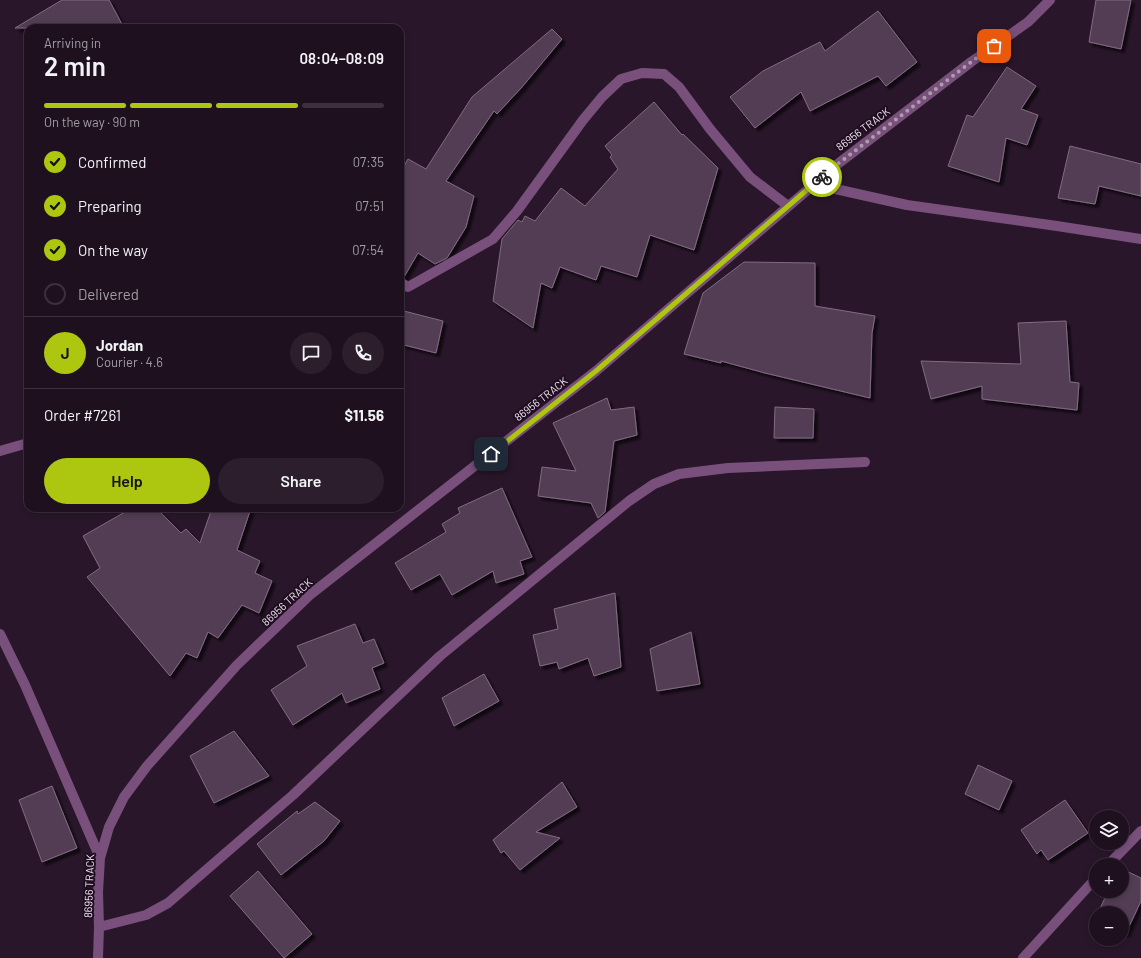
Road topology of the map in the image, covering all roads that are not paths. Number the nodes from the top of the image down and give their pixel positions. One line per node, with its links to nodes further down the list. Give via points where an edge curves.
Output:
1 (1050, 0): 2 (street, 86956 TRACK, via 1028,22 971,62)
2 (813, 184): 3 (street, 86956 TRACK); 4 (street, via 907,205)
3 (788, 206): 5 (street, via 750,177 710,129 680,87 664,74 642,73 620,79 602,97 517,211 493,238 408,287); 11 (street, 86956 TRACK, via 596,371 310,594 237,665 147,766 124,797 109,827)
4 (1141, 239)
5 (404, 284)
6 (24, 444): 7 (street)
7 (0, 451)
8 (864, 462): 14 (street, via 728,468 679,474 654,484 629,501 440,656 293,795 168,903 146,915)
9 (0, 634): 11 (street, via 25,685)
10 (1141, 831): 12 (street)
11 (100, 858): 14 (street, 86956 TRACK)
12 (1115, 858)
13 (1089, 886): 16 (street)
14 (99, 927): 15 (street, 86956 TRACK)
15 (98, 958)
16 (1023, 958)

